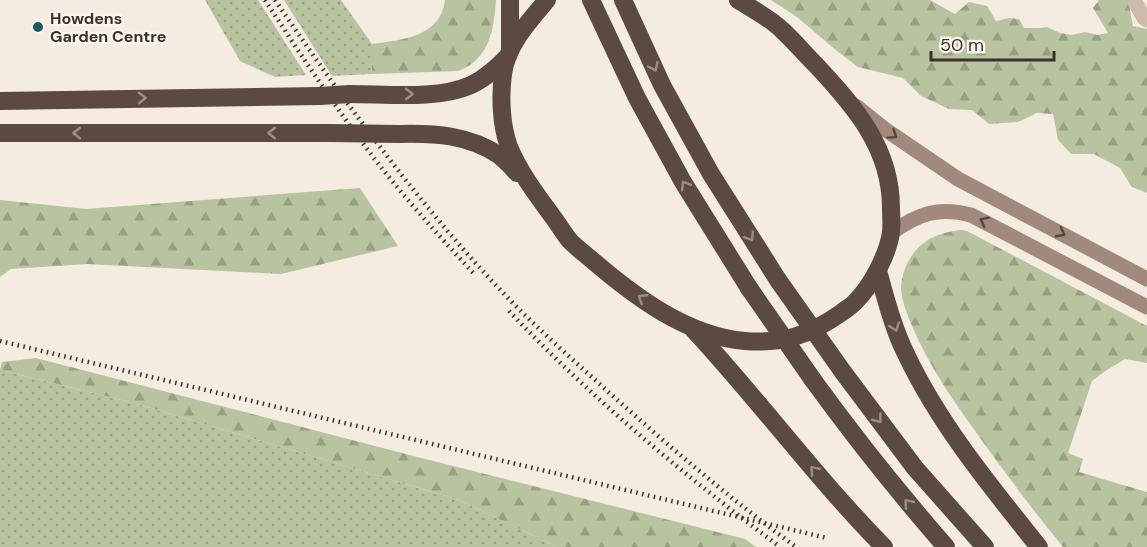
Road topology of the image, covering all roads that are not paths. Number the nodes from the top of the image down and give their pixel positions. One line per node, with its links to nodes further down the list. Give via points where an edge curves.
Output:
1 (510, 0): 8 (highway)
2 (547, 0): 8 (highway)
3 (591, 0): 19 (highway, one-way to 3, bridge, via 842,421 749,288 637,98)
4 (738, 0): 9 (highway, via 781,28)
5 (1136, 0): 7 (street)
6 (626, 7): 20 (highway, one-way to 20, bridge, via 662,85 711,174 778,280 915,468)
7 (1147, 20)
8 (509, 52): 10 (highway, one-way to 8, bridge, via 442,93 481,79); 12 (highway, via 503,72 503,119 509,146)
9 (847, 98): 13 (highway, via 873,136 885,166 891,194); 15 (main road, one-way to 15, via 958,179)
10 (0, 101)
11 (0, 133): 12 (highway, one-way to 11, bridge, via 501,157 481,145 431,133)
12 (527, 182): 17 (highway, one-way to 12, via 636,295 579,248)
13 (891, 233): 14 (highway); 16 (main road, one-way to 13, via 971,215 930,212)
14 (878, 272): 17 (highway, via 856,302 828,322 796,337 744,341); 21 (highway, one-way to 21, via 904,352 933,405)
15 (1147, 279)
16 (1147, 307)
17 (692, 328): 18 (highway, one-way to 17)
18 (884, 547)
19 (946, 547)
20 (985, 547)
21 (1039, 547)

